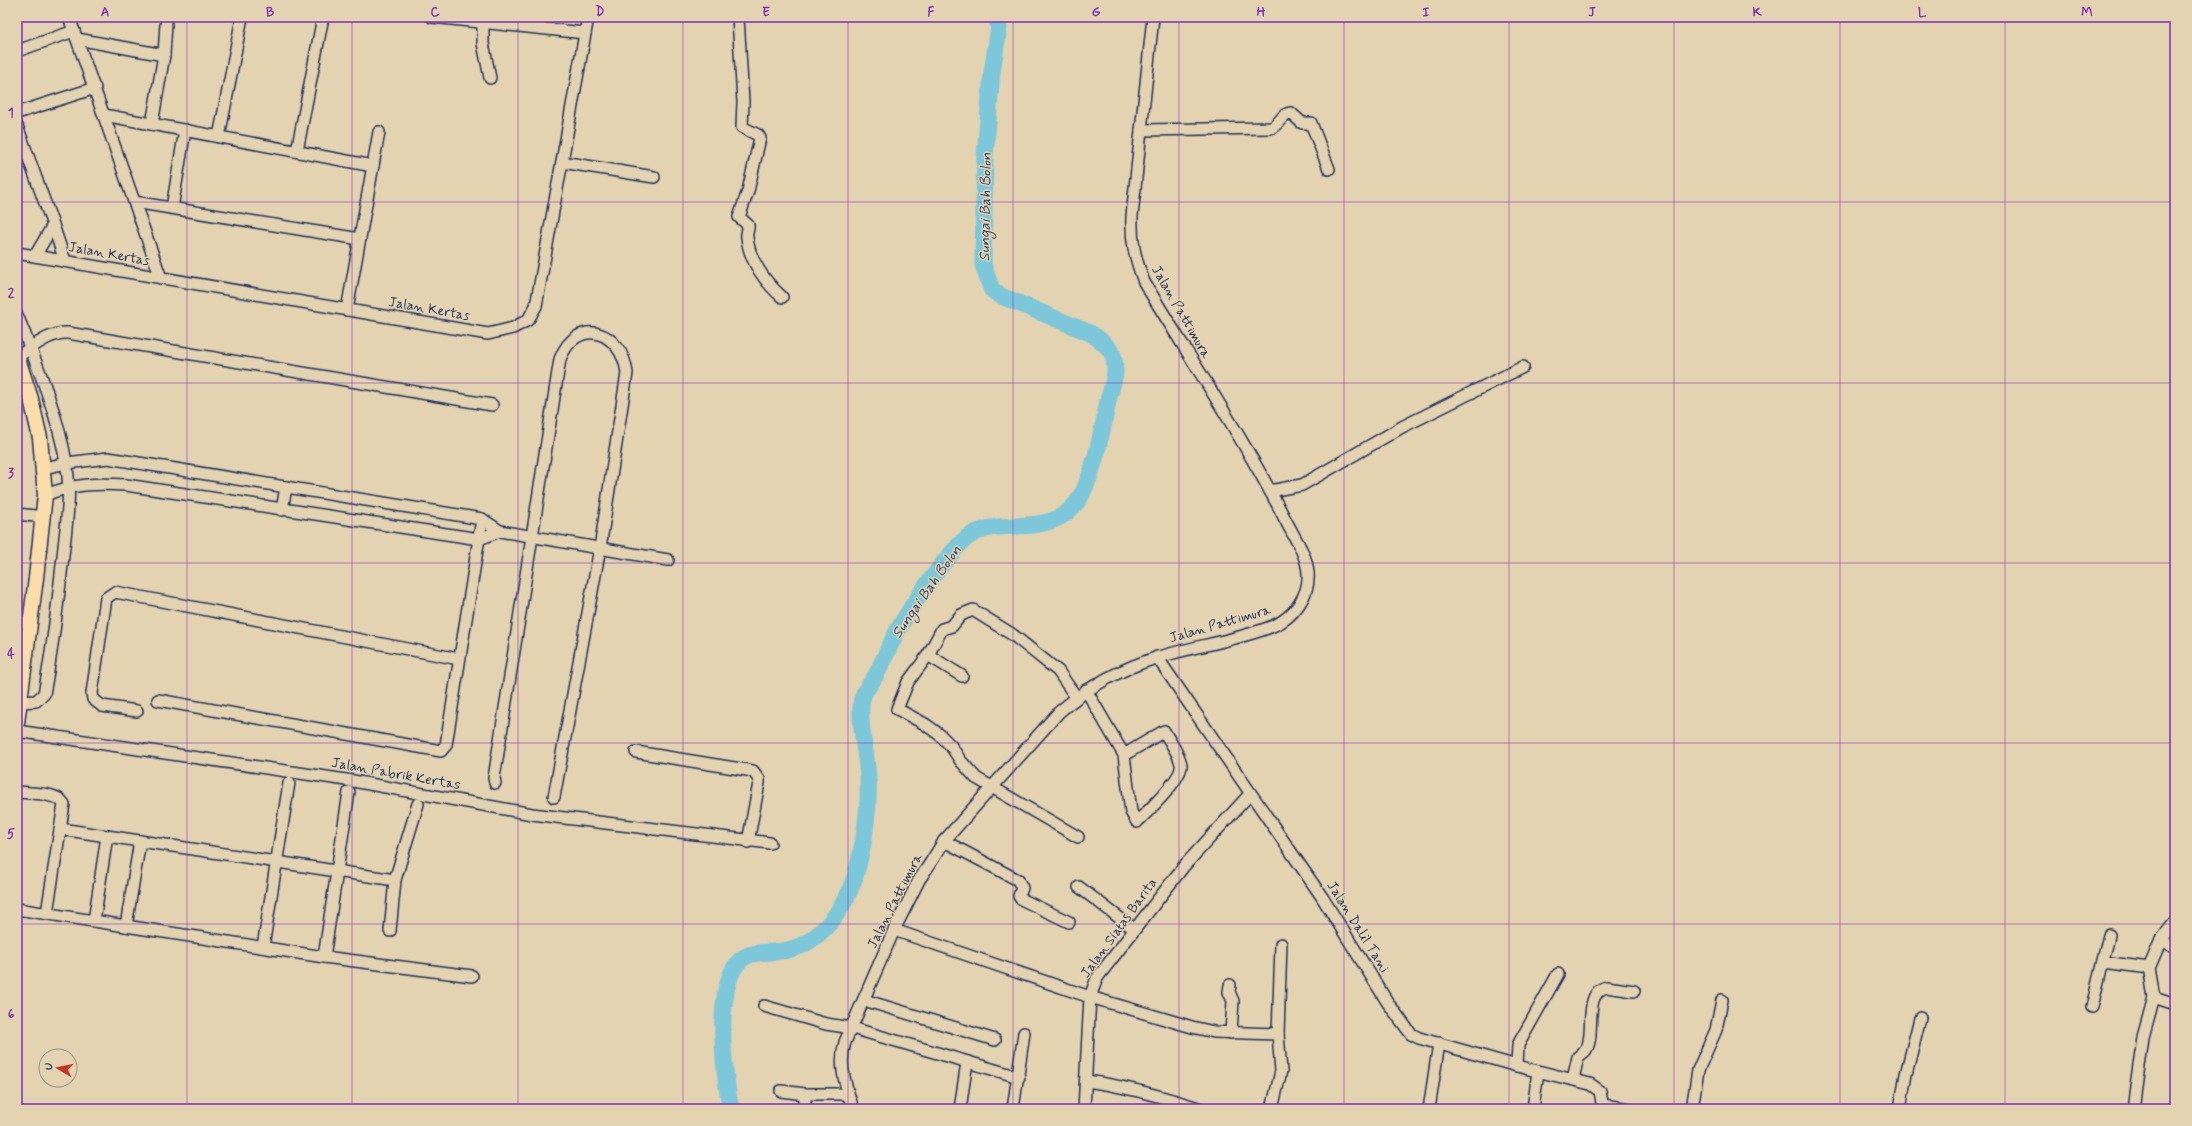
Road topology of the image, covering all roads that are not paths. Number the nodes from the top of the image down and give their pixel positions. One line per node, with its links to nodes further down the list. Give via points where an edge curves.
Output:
1 (69, 17): 11 (street)
2 (242, 17): 23 (street)
3 (323, 17): 24 (street)
4 (432, 17): 8 (street)
5 (588, 17): 10 (street, Jalan Kertas)
6 (738, 17): 37 (street, via 742,127 760,138 744,221 747,238 759,269 770,287)
7 (1153, 17): 21 (street, Jalan Pattimura)
8 (484, 22): 10 (street); 14 (street, via 483,43)
9 (166, 24): 13 (street)
10 (586, 32): 25 (street, Jalan Kertas)
11 (76, 35): 12 (street); 13 (street); 15 (street)
12 (17, 51)
13 (164, 54): 18 (street)
14 (490, 78)
15 (94, 88): 16 (street); 17 (street)
16 (17, 113)
17 (104, 115): 18 (street); 29 (street)
18 (152, 124): 20 (street)
19 (17, 126): 31 (street)
20 (185, 130): 23 (street); 30 (street)
21 (1141, 130): 27 (street, via 1271,128 1286,114 1291,113 1302,123 1310,123); 49 (street, Jalan Pattimura, via 1132,216 1131,236 1134,255 1144,282)
22 (379, 132): 26 (street)
23 (219, 137): 24 (street)
24 (297, 152): 26 (street)
25 (562, 162): 28 (street); 38 (street, Jalan Kertas, via 536,306 528,320 513,328 488,334)
26 (373, 166): 32 (street)
27 (1329, 169)
28 (654, 177)
29 (134, 202): 30 (street); 36 (street)
30 (172, 208): 32 (street)
31 (53, 225): 34 (street); 35 (street)
32 (360, 239): 38 (street)
33 (17, 253): 34 (street, Jalan Kertas)
34 (35, 256): 35 (street, Jalan Kertas)
35 (65, 262): 36 (street, Jalan Kertas)
36 (161, 278): 38 (street, Jalan Kertas)
37 (782, 297)
38 (347, 310)
39 (17, 315): 40 (street)
40 (31, 349): 41 (street); 43 (street, via 60,333 68,333); 44 (street, via 58,429)
41 (18, 361): 45 (main road, via 31,399)
42 (1523, 367): 49 (street, via 1402,427 1302,485)
43 (492, 405)
44 (66, 463): 45 (street); 46 (street); 47 (street, via 108,458)
45 (44, 468): 48 (main road)
46 (68, 487): 48 (street); 50 (street, via 126,485); 67 (street, via 66,528 44,694 36,701)
47 (286, 487): 50 (street); 53 (street)
48 (45, 495): 52 (main road)
49 (1272, 495): 61 (street, Jalan Pattimura, via 1305,560 1308,573 1307,587 1301,601 1291,613 1274,626)
50 (282, 510): 56 (street)
51 (17, 514): 52 (street)
52 (44, 517): 59 (main road)
53 (482, 519): 54 (street); 56 (street)
54 (500, 531): 55 (street); 56 (street)
55 (533, 537): 57 (street); 57 (street, via 560,359 565,346 574,337 598,334 609,338 618,346 626,359 627,373); 74 (street)
56 (479, 539): 62 (street)
57 (603, 549): 58 (street); 79 (street)
58 (668, 560)
59 (24, 622): 67 (main road)
60 (928, 655): 63 (street); 65 (street, via 942,629 952,626 961,615 973,610 1014,635 1058,671); 75 (street, via 908,682 897,709 940,735 976,778)
61 (1157, 657): 64 (street, Jalan Pattimura, via 1127,668); 78 (street, Jalan Dalil Tani)
62 (459, 659): 66 (street, via 446,745 441,751); 68 (street, via 115,592 106,598 93,699 102,706)
63 (962, 676)
64 (1086, 690): 65 (street, Jalan Pattimura); 72 (street)
65 (1076, 698): 75 (street, Jalan Pattimura, via 1059,712)
66 (158, 700)
67 (20, 702): 69 (main road)
68 (137, 711)
69 (17, 722)
70 (17, 731): 86 (street, Jalan Pabrik Kertas, via 353,781 532,814)
71 (636, 752): 86 (street, via 753,771 759,783)
72 (1124, 755): 72 (street, via 1131,812 1137,822 1175,780 1181,771 1181,764 1164,731)
73 (289, 783): 88 (street)
74 (495, 783)
75 (992, 787): 83 (street); 85 (street, Jalan Pattimura)
76 (17, 792): 81 (street, via 51,796 63,801)
77 (349, 792): 89 (street)
78 (1250, 794): 98 (street, Jalan Siatas Barita, via 1184,866); 126 (street, Jalan Dalil Tani, via 1322,897 1406,1027 1419,1038)
79 (554, 797)
80 (418, 804): 90 (street)
81 (61, 829): 82 (street); 93 (street)
82 (107, 836): 84 (street); 94 (street)
83 (1078, 837)
84 (140, 841): 88 (street); 97 (street)
85 (944, 841): 95 (street, via 1018,880 1022,888 1019,896 1021,899); 99 (street, Jalan Pattimura, via 919,880)
86 (748, 842): 87 (street, Jalan Pabrik Kertas)
87 (770, 843)
88 (277, 862): 89 (street); 104 (street)
89 (337, 872): 90 (street); 106 (street)
90 (395, 880): 100 (street)
91 (1079, 887): 98 (street)
92 (17, 909): 93 (street)
93 (47, 913): 94 (street)
94 (94, 921): 97 (street)
95 (1069, 922)
96 (2175, 922): 102 (street)
97 (126, 926): 104 (street)
98 (1134, 929): 113 (street, Jalan Siatas Barita, via 1097,978)
99 (894, 930): 113 (street); 115 (street, Jalan Pattimura)
100 (390, 931)
101 (2109, 935): 107 (street)
102 (2161, 940): 105 (street); 108 (street)
103 (1281, 944): 124 (street)
104 (263, 947): 106 (street)
105 (2175, 948)
106 (324, 957): 110 (street)
107 (2103, 962): 108 (street); 119 (street)
108 (2149, 968): 114 (street)
109 (1558, 974): 128 (street, via 1518,1045)
110 (472, 976)
111 (1230, 985): 122 (street, via 1229,992 1233,1001)
112 (1634, 991): 131 (street, via 1607,987 1597,996 1590,1013 1591,1029 1586,1051 1578,1057)
113 (1090, 997): 122 (street, via 1192,1027 1214,1032); 132 (street, Jalan Siatas Barita)
114 (2154, 997): 117 (street); 149 (street, via 2143,1037)
115 (864, 1000): 121 (street, Jalan Pattimura); 125 (street)
116 (1722, 1000): 147 (street, via 1716,1030 1698,1070)
117 (2175, 1004)
118 (764, 1006): 121 (street, via 826,1024)
119 (2092, 1007)
120 (1920, 1018): 148 (street)
121 (852, 1028): 127 (street); 135 (street, Jalan Pattimura, via 841,1061)
122 (1231, 1032): 124 (street)
123 (1024, 1033): 130 (street)
124 (1278, 1034): 143 (street, via 1281,1071)
125 (995, 1040)
126 (1439, 1043): 128 (street, Jalan Dalil Tani); 144 (street)
127 (967, 1062): 130 (street); 139 (street)
128 (1517, 1066): 129 (street, Jalan Dalil Tani)
129 (1538, 1071): 131 (street, Jalan Dalil Tani); 145 (street)
130 (1019, 1077): 140 (street)
131 (1573, 1079): 136 (street, Jalan Dalil Tani, via 1596,1087 1600,1091)
132 (1086, 1081): 141 (street, Jalan Siatas Barita); 142 (street, via 1105,1083)
133 (781, 1091): 134 (street)
134 (805, 1094): 135 (street); 137 (street)
135 (848, 1094): 138 (street, Jalan Pattimura)
136 (1603, 1107): 146 (street)
137 (805, 1109)
138 (852, 1109)
139 (960, 1109)
140 (1013, 1109)
141 (1084, 1109)
142 (1201, 1109)
143 (1272, 1109)
144 (1429, 1109)
145 (1534, 1109)
146 (1630, 1109)
147 (1692, 1109)
148 (1900, 1109)
149 (2133, 1109)

